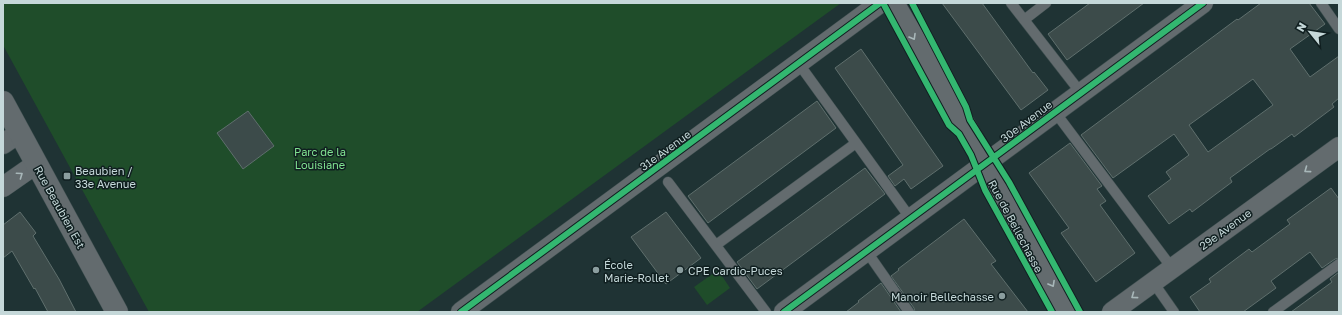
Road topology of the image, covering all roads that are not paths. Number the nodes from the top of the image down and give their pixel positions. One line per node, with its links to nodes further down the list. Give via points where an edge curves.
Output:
1 (880, 3): 9 (street, 31e Avenue)
2 (893, 3): 16 (street, Rue de Bellechasse, one-way to 16)
3 (1011, 3): 7 (lane)
4 (1046, 3): 7 (lane)
5 (1203, 3): 10 (street, 30e Avenue)
6 (1322, 3): 8 (lane)
7 (1024, 20): 10 (lane)
8 (1339, 29)
9 (799, 64): 14 (lane); 27 (street, 31e Avenue)
10 (1081, 93): 12 (street, 30e Avenue)
11 (3, 102): 13 (street, Rue Beaubien Est)
12 (1055, 112): 16 (street, 30e Avenue); 24 (lane)
13 (11, 138): 17 (street, Rue Beaubien Est)
14 (856, 143): 20 (lane); 21 (lane)
15 (1339, 147): 24 (street, 29e Avenue, one-way to 24)
16 (987, 163): 20 (street, 30e Avenue); 31 (street, Rue de Bellechasse, one-way to 31)
17 (36, 164): 19 (street, one-way to 17); 26 (street, Rue Beaubien Est)
18 (668, 182): 21 (lane)
19 (3, 187)
20 (911, 219): 22 (street, 30e Avenue)
21 (716, 245): 28 (lane)
22 (867, 252): 29 (street, 30e Avenue); 30 (lane)
23 (1339, 264): 34 (lane)
24 (1172, 268): 25 (street, 29e Avenue)
25 (1153, 282): 32 (street, 29e Avenue, one-way to 32); 33 (lane)
26 (117, 312)
27 (461, 312)
28 (766, 312)
29 (784, 312)
30 (909, 312)
31 (1068, 312)
32 (1112, 312)
33 (1174, 312)
34 (1273, 312)

